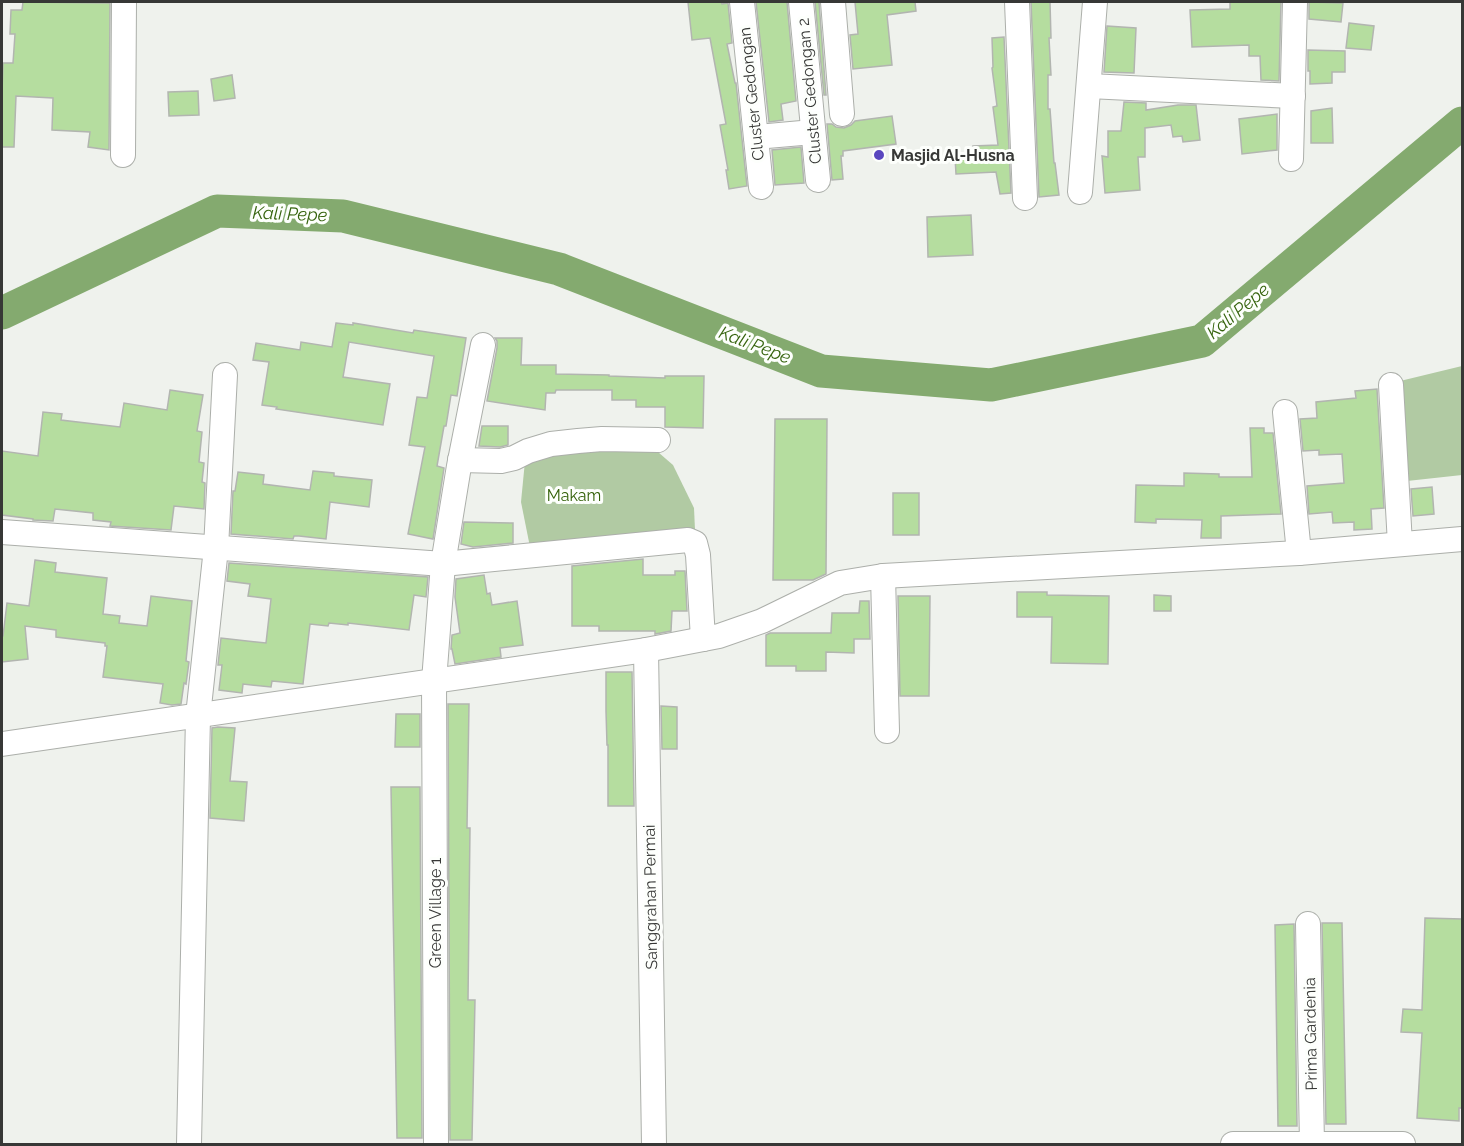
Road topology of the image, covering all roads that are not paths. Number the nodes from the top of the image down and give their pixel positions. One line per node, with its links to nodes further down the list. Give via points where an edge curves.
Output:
1 (124, 2): 13 (street)
2 (742, 2): 12 (street, Cluster Gedongan)
3 (801, 2): 11 (street, Cluster Gedongan 2)
4 (833, 2): 10 (street)
5 (1017, 2): 18 (street)
6 (1095, 2): 8 (street)
7 (1295, 2): 9 (street)
8 (1089, 86): 9 (street); 17 (street)
9 (1293, 96): 14 (street)
10 (842, 114)
11 (813, 132): 12 (street); 15 (street, Cluster Gedongan 2)
12 (756, 137): 16 (street, Cluster Gedongan)
13 (123, 155)
14 (1291, 159)
15 (818, 180)
16 (761, 187)
17 (1080, 192)
18 (1025, 198)
19 (483, 345): 24 (street, Green Village 1)
20 (225, 375): 28 (street)
21 (1391, 385): 27 (street)
22 (1285, 412): 29 (street)
23 (657, 440): 24 (street, via 578,441 551,444 501,461)
24 (460, 460): 30 (street, Green Village 1)
25 (2, 532): 28 (street)
26 (1462, 538): 27 (street)
27 (1400, 544): 29 (street)
28 (216, 548): 30 (street); 35 (street)
29 (1299, 553): 31 (street)
30 (443, 564): 32 (street, via 688,540 695,543 698,555); 34 (street, Green Village 1)
31 (883, 576): 32 (street, via 840,583 762,621); 36 (street)
32 (703, 639): 33 (street)
33 (646, 650): 34 (street); 41 (street, Sanggrahan Permai)
34 (434, 681): 35 (street); 40 (street, Green Village 1)
35 (198, 716): 37 (street); 39 (street)
36 (887, 731)
37 (2, 744)
38 (1308, 924): 43 (street, Prima Gardenia)
39 (189, 1144)
40 (436, 1144)
41 (654, 1144)
42 (1233, 1144): 43 (street)
43 (1312, 1144): 44 (street)
44 (1403, 1144)

